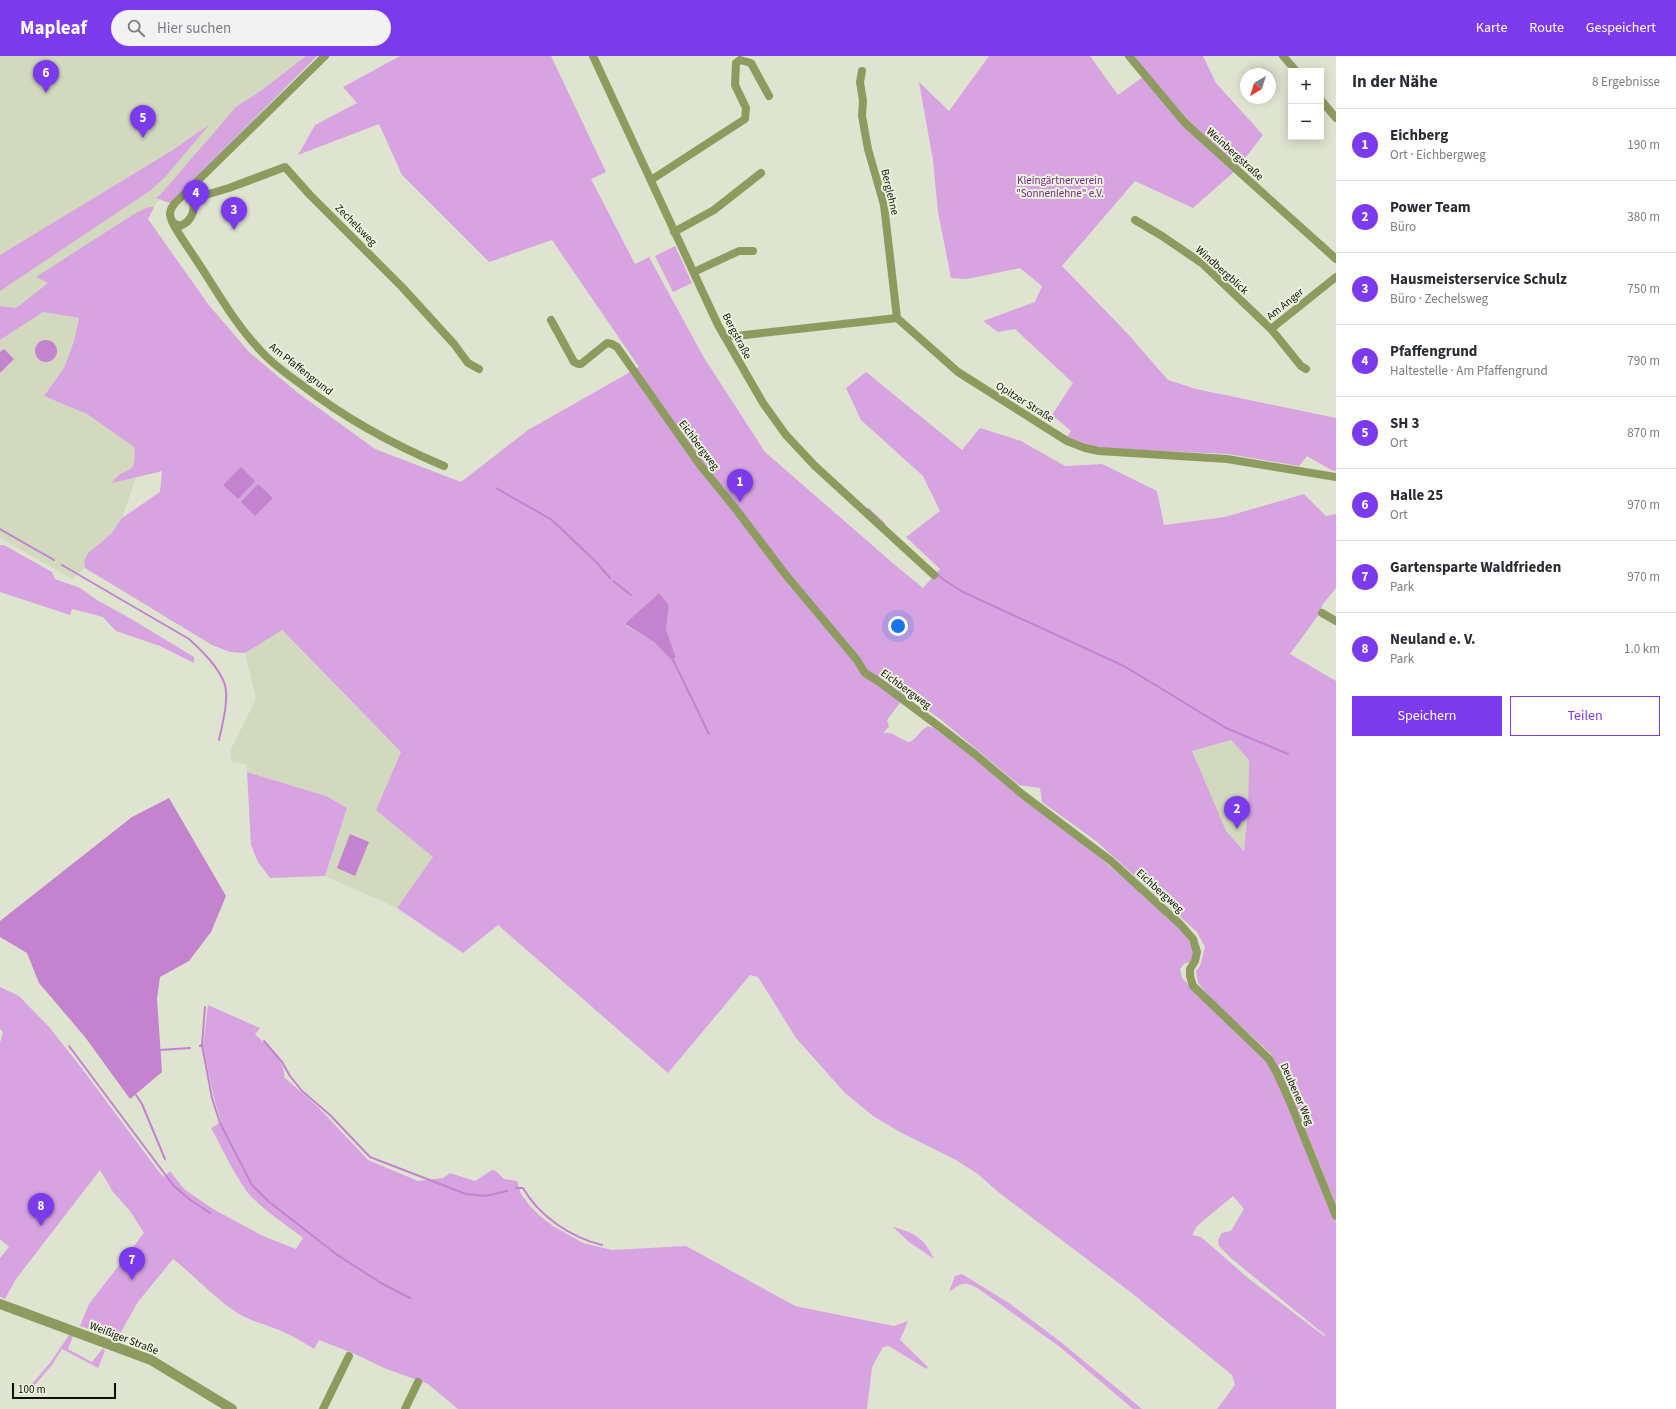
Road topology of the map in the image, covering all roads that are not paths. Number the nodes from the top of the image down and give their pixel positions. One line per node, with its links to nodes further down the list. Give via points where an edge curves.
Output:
1 (325, 56): 12 (street)
2 (594, 56): 11 (street, Bergstraße)
3 (1129, 56): 17 (street, Weinbergstraße, via 1184,123)
4 (1283, 56): 5 (street)
5 (1293, 68)
6 (862, 71): 20 (street, Berglehne, via 862,116 868,149 884,205)
7 (769, 96): 11 (street, via 751,63 740,60 736,63 735,85 746,108 745,119)
8 (1324, 104): 9 (street)
9 (1336, 118)
10 (761, 173): 15 (street, via 714,210)
11 (651, 180): 15 (street, Bergstraße)
12 (189, 196): 14 (street, via 170,209); 14 (street, via 194,206 193,214 180,226); 24 (street, Zechelsweg, via 229,188 285,167 402,287 468,363)
13 (1135, 220): 22 (street, Windbergblick, via 1203,264)
14 (173, 223): 26 (street, Am Pfaffengrund, via 233,316 271,362 320,400 390,442)
15 (674, 232): 18 (street, Bergstraße)
16 (753, 251): 18 (street, via 739,251)
17 (1336, 259)
18 (694, 272): 23 (street, Bergstraße)
19 (1336, 277): 22 (street, Am Anger)
20 (897, 318): 23 (street, via 742,336); 27 (street, Opitzer Straße, via 958,372 1067,441 1085,448 1227,459)
21 (551, 320): 31 (street, Eichbergweg, via 574,362 578,364 607,343 617,347 700,465 865,673 941,728 1022,794 1111,861 1193,939 1197,952)
22 (1270, 329): 25 (street, Am Anger)
23 (724, 335): 28 (street, Bergstraße, via 750,383 786,435 842,492)
24 (479, 369)
25 (1306, 369)
26 (444, 466)
27 (1336, 477)
28 (934, 575)
29 (1322, 613): 30 (street)
30 (1336, 621)
31 (1195, 961): 32 (street, Deubener Weg, via 1190,969 1193,986 1257,1046 1277,1073)
32 (1336, 1216)
33 (0, 1304): 36 (street, Weißiger Straße, via 152,1360)
34 (349, 1356): 37 (street)
35 (418, 1382): 38 (street)
36 (232, 1409)
37 (323, 1409)
38 (405, 1409)

